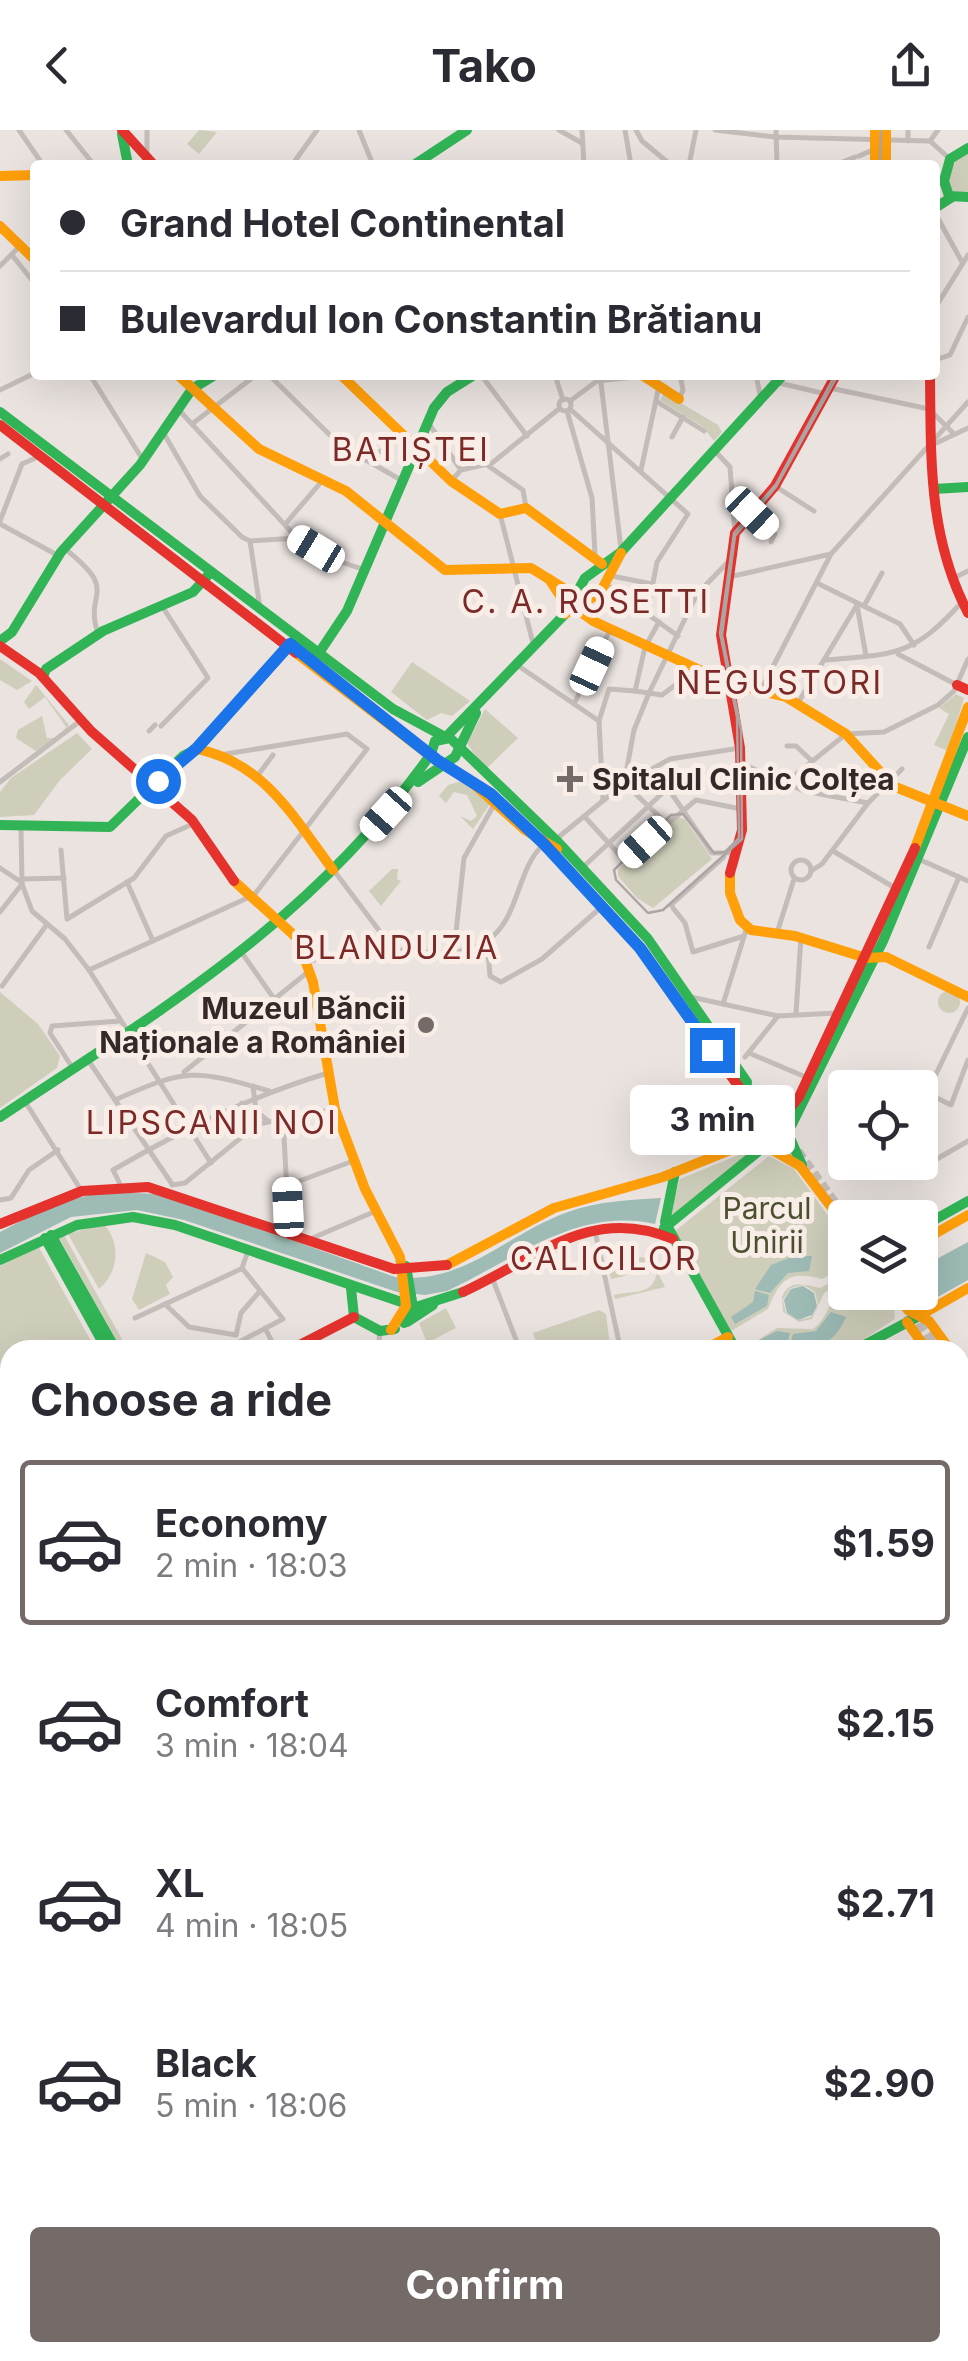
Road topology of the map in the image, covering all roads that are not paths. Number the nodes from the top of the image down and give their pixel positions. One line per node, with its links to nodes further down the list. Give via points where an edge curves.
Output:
1 (20, 130): 27 (street)
2 (66, 130): 28 (street)
3 (121, 130): 29 (main road); 30 (main road)
4 (146, 130): 31 (street)
5 (317, 130): 17 (street)
6 (359, 130): 33 (street)
7 (468, 130): 34 (main road)
8 (559, 130): 23 (street)
9 (582, 130): 23 (street)
10 (625, 130): 25 (street)
11 (636, 130): 21 (street)
12 (696, 130): 38 (street)
13 (716, 130): 18 (street)
14 (814, 130): 20 (street)
15 (908, 130): 24 (street)
16 (938, 130): 22 (street)
17 (309, 134): 32 (street)
18 (776, 134): 20 (street); 39 (street)
19 (880, 138): 20 (street); 24 (street); 40 (street)
20 (814, 139)
21 (642, 141): 25 (street); 37 (street)
22 (930, 141): 24 (street); 41 (street)
23 (582, 142): 35 (street)
24 (908, 142)
25 (628, 144): 36 (street)
26 (968, 148): 41 (main road)
27 (40, 160)
28 (90, 160)
29 (127, 160)
30 (144, 160)
31 (147, 160)
32 (295, 160)
33 (371, 160)
34 (422, 160)
35 (584, 160)
36 (630, 160)
37 (665, 160)
38 (690, 160)
39 (778, 160)
40 (847, 160)
41 (950, 160): 45 (main road)
42 (0, 176): 43 (main road)
43 (30, 176)
44 (968, 198): 45 (main road)
45 (942, 203): 51 (street)
46 (0, 226): 47 (main road)
47 (21, 244): 48 (main road); 49 (street)
48 (30, 254)
49 (12, 255): 52 (street); 53 (street)
50 (968, 255): 51 (street)
51 (962, 262): 54 (street)
52 (0, 266)
53 (30, 275)
54 (940, 299)
55 (968, 317): 56 (street, via 950,355)
56 (940, 358)
57 (30, 375): 78 (street)
58 (93, 380): 108 (street)
59 (183, 380): 77 (main road)
60 (206, 380): 77 (main road)
61 (250, 380): 86 (street)
62 (274, 380): 109 (street, via 340,445)
63 (347, 380): 100 (main road)
64 (469, 380): 90 (main road, via 443,396)
65 (481, 380): 98 (street)
66 (556, 380): 84 (street)
67 (597, 380): 84 (street)
68 (601, 380): 101 (street)
69 (649, 380): 76 (main road)
70 (681, 380): 80 (street)
71 (757, 380): 81 (street)
72 (778, 380): 81 (main road)
73 (787, 380): 79 (street)
74 (834, 380): 79 (main road)
75 (930, 380): 87 (main road)
76 (659, 386): 80 (main road); 82 (street)
77 (192, 388): 85 (main road); 86 (main road)
78 (0, 390)
79 (828, 391): 87 (street); 117 (main road)
80 (679, 399)
81 (760, 399): 104 (main road)
82 (656, 401): 89 (street); 113 (street)
83 (968, 402): 92 (street)
84 (566, 406): 98 (street); 101 (street); 137 (street, via 592,498)
85 (178, 408): 91 (street); 96 (main road)
86 (214, 409): 91 (street); 114 (main road, via 260,449)
87 (930, 409): 92 (street); 102 (main road)
88 (0, 412): 121 (main road)
89 (683, 418): 95 (street); 99 (street)
90 (427, 422): 103 (main road); 112 (street)
91 (192, 424): 128 (street)
92 (948, 424): 97 (street); 102 (street)
93 (0, 425): 105 (main road)
94 (968, 428): 97 (street)
95 (704, 431)
96 (163, 432): 108 (main road); 131 (street, via 200,496)
97 (954, 434): 102 (street)
98 (527, 436): 111 (street)
99 (672, 437)
100 (403, 438): 103 (main road); 109 (street)
101 (607, 442): 113 (street); 134 (street)
102 (928, 447): 119 (main road); 135 (street)
103 (414, 449): 115 (main road); 116 (main road)
104 (716, 452): 120 (main road); 129 (street, via 730,467)
105 (36, 453): 110 (street); 110 (street); 121 (main road)
106 (8, 454): 107 (street)
107 (0, 459)
108 (144, 460): 121 (main road)
109 (366, 460): 115 (street)
110 (22, 464): 127 (street)
111 (487, 465): 112 (street); 122 (street, via 522,490)
112 (462, 470): 116 (street)
113 (640, 470): 120 (street)
114 (324, 478): 126 (main road); 128 (street)
115 (402, 480): 126 (main road)
116 (451, 481): 125 (main road)
117 (775, 486): 123 (street); 124 (main road)
118 (968, 487): 119 (main road)
119 (934, 490): 136 (main road)
120 (671, 498): 134 (main road); 148 (street, via 688,518 657,562)
121 (109, 502): 133 (main road); 143 (main road)
122 (526, 508): 125 (main road); 137 (main road)
123 (814, 511)
124 (752, 512): 129 (main road); 132 (street, via 775,534)
125 (500, 514): 139 (street)
126 (387, 519): 139 (main road, via 448,572); 140 (main road)
127 (0, 522): 133 (street)
128 (287, 522): 130 (street)
129 (735, 527): 138 (main road)
130 (297, 538): 131 (street); 140 (street)
131 (250, 542): 153 (street)
132 (771, 542)
133 (62, 552): 157 (street, via 89,569 98,584); 160 (main road)
134 (621, 552): 137 (main road); 145 (main road)
135 (831, 554): 144 (street); 147 (street)
136 (945, 554): 146 (main road); 146 (main road, via 938,566)
137 (598, 559): 145 (main road); 149 (main road)
138 (732, 559): 144 (main road); 158 (street, via 701,586)
139 (515, 567): 149 (main road, via 536,570 567,591); 162 (street)
140 (365, 570): 166 (main road)
141 (968, 571): 146 (street)
142 (882, 573): 151 (street)
143 (208, 576): 150 (main road, via 193,592); 153 (main road); 159 (main road)
144 (729, 576): 173 (main road, via 721,635)
145 (610, 580): 148 (street); 149 (main road); 154 (street)
146 (951, 580): 152 (main road)
147 (816, 582): 151 (street); 174 (street)
148 (652, 584): 154 (street)
149 (575, 605): 156 (main road); 162 (main road)
150 (162, 606): 157 (main road); 184 (street, via 208,678)
151 (860, 606): 161 (street, via 900,624); 165 (street); 169 (street)
152 (965, 608): 161 (street)
153 (260, 610): 159 (main road)
154 (647, 614): 155 (street)
155 (659, 622): 158 (street); 163 (street)
156 (610, 630): 163 (main road); 178 (street)
157 (98, 634): 172 (main road)
158 (678, 636): 167 (street)
159 (294, 640): 166 (main road); 190 (main road)
160 (0, 644): 172 (main road)
161 (914, 646): 164 (street)
162 (534, 647): 170 (main road)
163 (645, 647): 167 (main road); 176 (street)
164 (898, 654): 165 (street); 175 (street)
165 (866, 656): 169 (street)
166 (316, 658): 186 (main road); 194 (main road)
167 (668, 658): 171 (main road); 177 (street)
168 (968, 659): 175 (street)
169 (825, 660): 179 (street)
170 (518, 665): 178 (street); 180 (main road)
171 (695, 670): 173 (main road); 177 (street, via 662,696)
172 (43, 676): 182 (main road)
173 (732, 684): 174 (main road); 191 (main road)
174 (762, 688): 179 (main road)
175 (963, 688): 185 (street, via 894,728)
176 (635, 690): 177 (street); 183 (street, via 610,690)
177 (649, 693): 204 (street)
178 (574, 704): 183 (street)
179 (798, 704): 185 (main road)
180 (478, 708): 186 (main road); 189 (main road)
181 (968, 708): 214 (main road)
182 (81, 718): 203 (street, via 77,728); 207 (main road)
183 (599, 721): 211 (street)
184 (149, 731)
185 (846, 734): 196 (street); 206 (main road)
186 (445, 737): 189 (main road); 194 (main road, via 435,741)
187 (968, 737): 214 (main road)
188 (786, 746): 196 (street, via 796,746)
189 (458, 747): 199 (main road); 224 (main road)
190 (197, 748): 193 (main road); 207 (main road)
191 (740, 748): 197 (main road); 200 (street, via 673,758)
192 (250, 750): 193 (street); 198 (street); 223 (street, via 347,734 365,745 367,751)
193 (223, 754): 198 (main road)
194 (432, 754): 199 (main road); 208 (main road)
195 (273, 755): 202 (street)
196 (812, 762): 205 (street)
197 (740, 763): 205 (street); 215 (main road)
198 (242, 764): 202 (main road)
199 (444, 764): 208 (main road); 210 (main road)
200 (655, 769): 204 (street); 209 (street)
201 (902, 769): 206 (street)
202 (258, 774): 223 (main road)
203 (0, 782)
204 (624, 784): 211 (street); 213 (street)
205 (784, 784): 212 (street)
206 (891, 784): 212 (street); 214 (main road)
207 (154, 785): 220 (main road); 222 (main road, via 104,829)
208 (411, 786): 234 (main road)
209 (668, 788): 213 (street); 216 (street)
210 (497, 800): 224 (main road); 257 (street, via 464,858)
211 (603, 800): 218 (street)
212 (868, 803): 228 (street)
213 (649, 805): 219 (street); 225 (street)
214 (938, 805): 217 (main road); 230 (main road)
215 (741, 809): 216 (street, via 702,800); 226 (main road)
216 (678, 812): 219 (street); 229 (street, via 712,853)
217 (968, 816)
218 (585, 817): 224 (street); 225 (street)
219 (666, 823): 225 (street, via 624,860)
220 (195, 824): 242 (street, via 166,836); 244 (main road)
221 (0, 825): 222 (main road)
222 (21, 828): 241 (street)
223 (303, 833): 234 (main road); 244 (street)
224 (547, 841): 233 (main road); 245 (main road); 250 (main road); 253 (street); 271 (main road, via 640,948)
225 (608, 843): 233 (street)
226 (738, 844): 229 (street); 236 (main road)
227 (62, 850): 238 (street)
228 (833, 851): 235 (street); 243 (street)
229 (728, 853): 231 (street)
230 (916, 858): 237 (street); 243 (main road)
231 (714, 867): 236 (street); 249 (street, via 672,907 685,923 693,952)
232 (0, 868): 241 (street)
233 (582, 868): 250 (main road)
234 (333, 870): 247 (main road); 256 (street)
235 (810, 870): 239 (street, via 806,878); 239 (street, via 796,862)
236 (730, 877): 249 (main road)
237 (959, 877): 240 (street); 255 (street)
238 (64, 878): 241 (street); 242 (street, via 68,919)
239 (795, 878): 251 (street)
240 (968, 881)
241 (22, 882): 246 (street); 248 (street)
242 (127, 882): 254 (street)
243 (901, 891): 259 (main road)
244 (250, 898): 247 (main road); 254 (street)
245 (598, 910): 253 (street, via 542,959 501,982 490,976); 271 (main road)
246 (0, 912)
247 (282, 924): 258 (main road); 260 (main road, via 298,938)
248 (46, 927): 261 (street); 262 (street)
249 (745, 932): 251 (main road); 266 (street)
250 (638, 933): 263 (main road); 295 (main road, via 750,1093)
251 (776, 933): 252 (main road)
252 (800, 937): 259 (main road); 268 (street)
253 (487, 940): 257 (street)
254 (154, 941): 261 (street)
255 (929, 947)
256 (393, 950): 257 (street); 260 (street, via 346,952)
257 (454, 951)
258 (241, 952): 265 (street); 272 (main road)
259 (870, 958): 264 (main road, via 886,957); 269 (main road); 295 (main road)
260 (309, 966): 265 (street); 278 (main road)
261 (89, 970): 272 (street)
262 (2, 986)
263 (688, 996): 266 (street); 281 (main road)
264 (968, 996)
265 (275, 1000): 277 (street)
266 (722, 1004): 270 (street)
267 (968, 1008): 276 (street)
268 (796, 1013): 269 (street); 270 (street)
269 (840, 1013): 279 (main road)
270 (778, 1016): 279 (street, via 747,1055)
271 (685, 1018): 283 (main road); 297 (main road, via 752,1107 757,1128)
272 (122, 1026): 273 (main road); 275 (street, via 52,1026); 280 (street)
273 (87, 1058): 275 (main road); 288 (street)
274 (968, 1060): 286 (street, via 951,1105)
275 (72, 1067): 287 (main road)
276 (938, 1070)
277 (184, 1072): 280 (street); 282 (street, via 220,1074)
278 (328, 1073): 284 (street); 290 (main road)
279 (808, 1078): 295 (main road)
280 (158, 1080): 288 (street); 294 (street)
281 (747, 1082)
282 (252, 1086): 284 (street); 285 (street)
283 (734, 1091)
284 (272, 1092): 285 (street)
285 (255, 1098): 289 (street); 293 (street, via 258,1114)
286 (938, 1099)
287 (24, 1100): 291 (main road); 300 (street)
288 (116, 1100): 301 (street)
289 (242, 1103): 294 (street); 296 (street)
290 (336, 1109): 292 (street); 303 (main road); 331 (main road)
291 (0, 1117)
292 (283, 1118): 293 (street); 308 (street)
293 (268, 1121): 296 (street)
294 (188, 1126): 301 (street); 304 (street)
295 (784, 1126): 297 (main road); 299 (main road); 306 (main road)
296 (252, 1128): 304 (street)
297 (750, 1141): 299 (main road); 305 (main road)
298 (968, 1141): 302 (street)
299 (769, 1145): 306 (main road); 320 (main road)
300 (58, 1150): 310 (street); 311 (street, via 29,1170)
301 (148, 1150): 307 (street, via 113,1170); 309 (street)
302 (938, 1158)
303 (353, 1161): 308 (street); 315 (main road)
304 (211, 1163): 309 (street)
305 (675, 1172): 320 (main road); 331 (main road, via 552,1209 448,1265)
306 (805, 1172): 314 (main road)
307 (120, 1185): 309 (main road); 310 (main road)
308 (286, 1186): 324 (street)
309 (172, 1188): 324 (main road)
310 (81, 1190): 316 (main road)
311 (11, 1198): 312 (street); 316 (street)
312 (0, 1200)
313 (968, 1201): 318 (main road)
314 (828, 1202)
315 (376, 1211): 327 (street); 331 (main road)
316 (20, 1214): 319 (main road)
317 (968, 1215): 323 (main road)
318 (938, 1218)
319 (0, 1224)
320 (667, 1227): 322 (main road); 326 (main road)
321 (595, 1228): 322 (main road); 332 (main road); 355 (street)
322 (655, 1231): 326 (main road)
323 (938, 1232)
324 (289, 1233): 327 (main road)
325 (48, 1237): 328 (main road, via 96,1220 132,1217); 329 (main road); 348 (main road); 349 (main road)
326 (674, 1239): 356 (main road)
327 (310, 1240): 331 (main road)
328 (248, 1251): 330 (street); 333 (main road)
329 (0, 1260)
330 (242, 1268): 335 (street); 337 (street)
331 (405, 1274): 336 (main road)
332 (492, 1277): 338 (main road); 354 (street)
333 (351, 1288): 336 (main road); 343 (main road)
334 (968, 1288): 340 (main road)
335 (260, 1291): 345 (street, via 282,1319); 347 (street, via 241,1313)
336 (409, 1302): 338 (main road); 344 (main road); 346 (main road)
337 (165, 1304): 342 (street); 347 (street, via 196,1330)
338 (435, 1304): 344 (main road)
339 (905, 1310): 341 (main road)
340 (921, 1315): 341 (main road); 359 (main road)
341 (908, 1316): 357 (main road); 358 (main road)
342 (135, 1318)
343 (354, 1318): 346 (main road); 352 (main road)
344 (404, 1324): 346 (main road)
345 (265, 1328): 347 (street); 351 (street)
346 (386, 1330): 353 (street)
347 (238, 1338): 350 (street)
348 (103, 1340)
349 (110, 1340)
350 (236, 1340)
351 (271, 1340)
352 (310, 1340)
353 (382, 1340)
354 (516, 1340)
355 (619, 1340)
356 (728, 1340)
357 (871, 1340)
358 (921, 1340)
359 (941, 1340)

